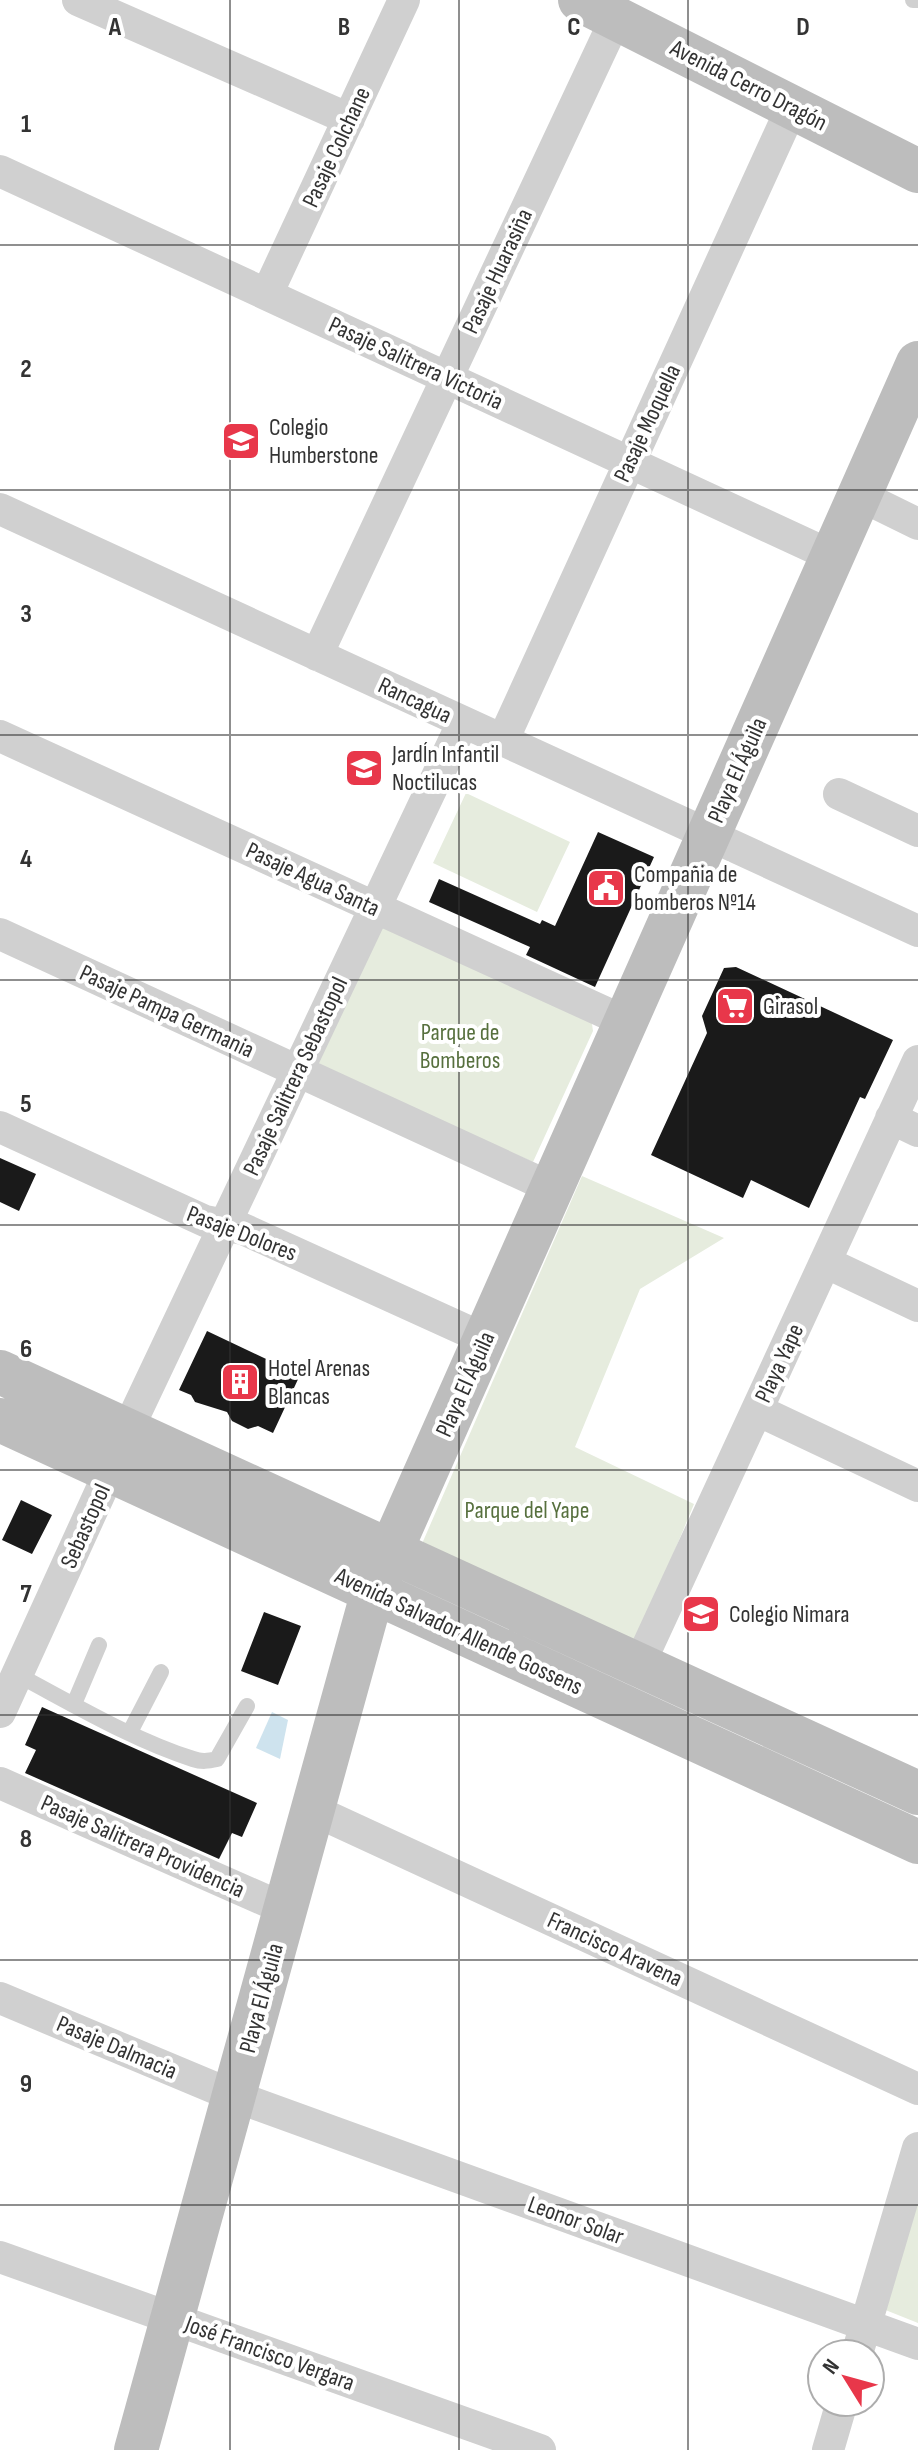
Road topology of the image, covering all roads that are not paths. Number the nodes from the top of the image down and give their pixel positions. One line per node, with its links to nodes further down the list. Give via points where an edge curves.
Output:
1 (78, 0): 5 (street)
2 (404, 0): 5 (street, Pasaje Colchane)
3 (598, 9): 4 (street, Avenida Cerro Dragón); 10 (street, Pasaje Huarasiña)
4 (792, 107): 7 (street, Avenida Cerro Dragón); 11 (street, Pasaje Moquella)
5 (349, 119): 8 (street, Pasaje Colchane)
6 (0, 171): 8 (street, Pasaje Salitrera Victoria)
7 (918, 171)
8 (267, 294): 10 (street, Pasaje Salitrera Victoria)
9 (918, 363): 12 (street, Playa El Águila)
10 (447, 378): 11 (street, Pasaje Salitrera Victoria); 16 (street, Pasaje Huarasiña)
11 (630, 462): 15 (street, Pasaje Salitrera Victoria); 19 (street, Pasaje Moquella)
12 (859, 495): 14 (street); 15 (street, Playa El Águila)
13 (0, 509): 16 (street, Rancagua)
14 (918, 524)
15 (832, 556): 22 (street, Playa El Águila)
16 (317, 655): 17 (street, Rancagua)
17 (463, 722): 19 (street, Rancagua); 23 (street, Pasaje Salitrera Sebastopol)
18 (0, 736): 23 (street, Pasaje Agua Santa)
19 (503, 740): 22 (street, Rancagua)
20 (839, 794): 21 (street)
21 (918, 831)
22 (708, 835): 24 (street, Rancagua); 26 (street, Playa El Águila)
23 (375, 907): 26 (street, Pasaje Agua Santa); 28 (street, Pasaje Salitrera Sebastopol)
24 (918, 931)
25 (0, 934): 28 (street, Pasaje Pampa Germania)
26 (626, 1022): 31 (street, Playa El Águila)
27 (918, 1061): 29 (street, Playa Yape)
28 (298, 1071): 31 (street, Pasaje Pampa Germania); 32 (street, Pasaje Salitrera Sebastopol)
29 (905, 1124): 33 (street, Playa Yape)
30 (0, 1127): 32 (street, Pasaje Dolores)
31 (552, 1188): 35 (street, Playa El Águila)
32 (224, 1226): 35 (street, Pasaje Dolores, via 243,1229); 39 (street, Pasaje Salitrera Sebastopol)
33 (825, 1262): 34 (street); 37 (street, Playa Yape)
34 (918, 1306)
35 (485, 1339): 42 (street, Playa El Águila)
36 (0, 1372): 39 (street, Avenida Salvador Allende Gossens)
37 (757, 1410): 41 (street); 45 (street, Playa Yape)
38 (0, 1420): 40 (street, Avenida Salvador Allende Gossens)
39 (127, 1431): 42 (street, Avenida Salvador Allende Gossens)
40 (110, 1471): 43 (street, Avenida Salvador Allende Gossens); 47 (street, Sebastopol)
41 (918, 1486)
42 (391, 1551): 43 (street, Playa El Águila); 45 (street, Avenida Salvador Allende Gossens)
43 (373, 1591): 54 (street, Playa El Águila); 55 (street, Avenida Salvador Allende Gossens)
44 (99, 1645): 48 (lane)
45 (639, 1665): 53 (street, Avenida Salvador Allende Gossens)
46 (161, 1672): 51 (lane)
47 (18, 1675): 48 (lane); 50 (street, Sebastopol)
48 (74, 1704): 51 (lane)
49 (247, 1706): 51 (lane, via 217,1759 207,1762)
50 (0, 1710)
51 (130, 1732)
52 (0, 1783): 56 (street, Pasaje Salitrera Providencia)
53 (918, 1793)
54 (313, 1810): 56 (street, Playa El Águila); 58 (street, Francisco Aravena)
55 (918, 1842)
56 (285, 1909): 59 (street, Playa El Águila)
57 (0, 1998): 59 (street, Pasaje Dalmacia)
58 (918, 2089)
59 (234, 2096): 62 (street, Playa El Águila); 63 (street, Leonor Solar)
60 (918, 2148): 64 (street)
61 (0, 2257): 62 (street, José Francisco Vergara)
62 (173, 2318): 68 (street, Playa El Águila); 69 (street, José Francisco Vergara)
63 (858, 2338)
64 (861, 2338)
65 (886, 2341): 66 (street, Leonor Solar)
66 (918, 2344)
67 (837, 2418): 70 (street)
68 (136, 2450)
69 (540, 2450)
70 (828, 2450)

